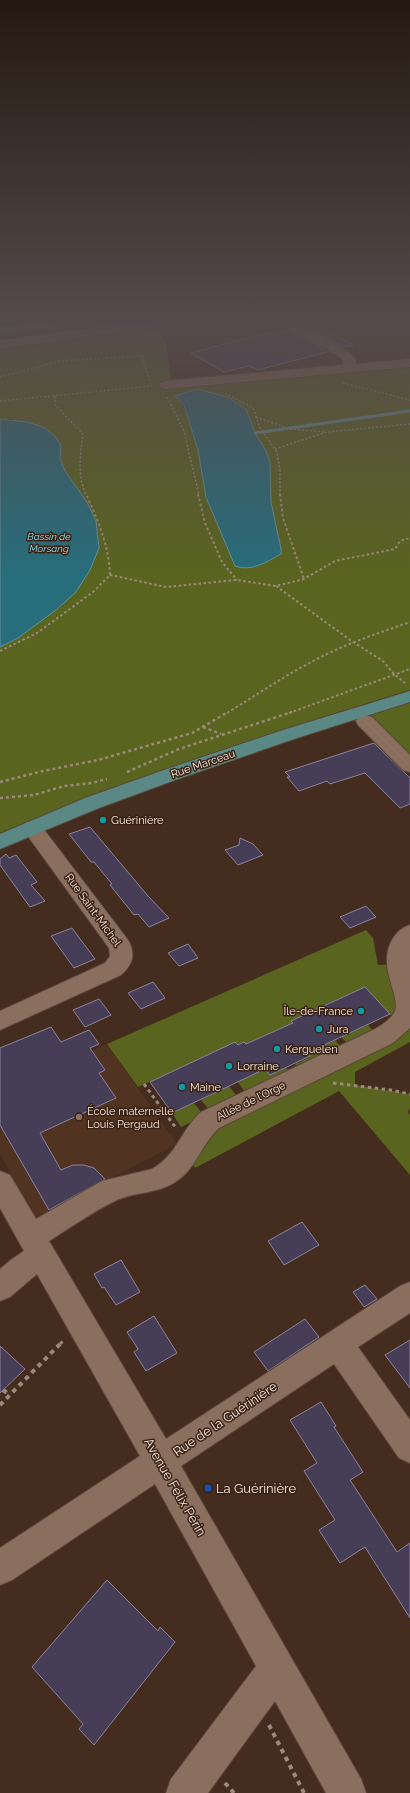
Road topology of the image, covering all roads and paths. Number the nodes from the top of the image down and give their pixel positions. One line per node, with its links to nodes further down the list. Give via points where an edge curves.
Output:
1 (57, 407): 9 (path, via 83,434 79,461 82,484 109,555)
2 (172, 407): 11 (path, via 184,431 205,523 222,562)
3 (250, 407): 4 (path)
4 (256, 417): 6 (path, via 290,429); 7 (path, via 260,428)
5 (410, 424): 6 (path)
6 (327, 432): 7 (path)
7 (275, 449): 10 (path, via 280,470 279,490 283,518)
8 (410, 538): 10 (path, via 400,542 395,549 336,561)
9 (110, 575): 11 (path, via 166,587); 15 (path, via 93,592 37,633)
10 (304, 579): 12 (path)
11 (237, 580): 12 (path)
12 (276, 586): 14 (path)
13 (410, 622): 14 (path)
14 (353, 642): 17 (path, via 383,661); 21 (path, via 281,678)
15 (0, 651)
16 (410, 669): 17 (path)
17 (394, 674): 18 (path); 22 (path)
18 (410, 687)
19 (410, 696): 28 (main road, Rue Marceau, via 205,763)
20 (365, 721): 23 (street)
21 (202, 727): 22 (path); 26 (path, via 98,760 43,770)
22 (221, 734): 24 (path, via 149,761)
23 (410, 766)
24 (125, 773)
25 (112, 778): 27 (path, via 64,786 34,795)
26 (0, 782)
27 (0, 798)
28 (32, 828): 29 (main road, Rue Marceau); 32 (street, Rue Saint-Michel, via 120,946 124,955 121,962 112,969)
29 (0, 842)
30 (410, 933): 31 (street, Allée de l'Orge, via 399,946 397,956)
31 (409, 1006): 40 (street, Allée de l'Orge, via 401,1022 384,1036 210,1120 201,1128 180,1163 168,1173 157,1180 112,1189)
32 (0, 1021)
33 (144, 1084): 37 (path)
34 (355, 1085): 35 (path)
35 (410, 1094)
36 (169, 1110): 37 (path)
37 (164, 1113): 38 (path)
38 (176, 1129)
39 (0, 1183): 40 (street, Avenue Félix Périn)
40 (36, 1246): 41 (street, Allée de l'Orge, via 22,1268); 43 (street, Avenue Félix Périn)
41 (0, 1288)
42 (410, 1296): 44 (street, Rue de la Guérinière)
43 (81, 1324): 46 (path); 49 (street, Avenue Félix Périn)
44 (338, 1344): 48 (street); 49 (street, Rue de la Guérinière)
45 (3, 1390): 46 (path)
46 (10, 1396): 47 (path)
47 (0, 1405)
48 (410, 1447)
49 (161, 1462): 50 (street, Rue de la Guérinière); 51 (street, Avenue Félix Périn)
50 (0, 1568)
51 (277, 1668): 53 (street); 55 (street, Avenue Félix Périn)
52 (267, 1722): 54 (path)
53 (185, 1793)
54 (304, 1793)
55 (347, 1793)

